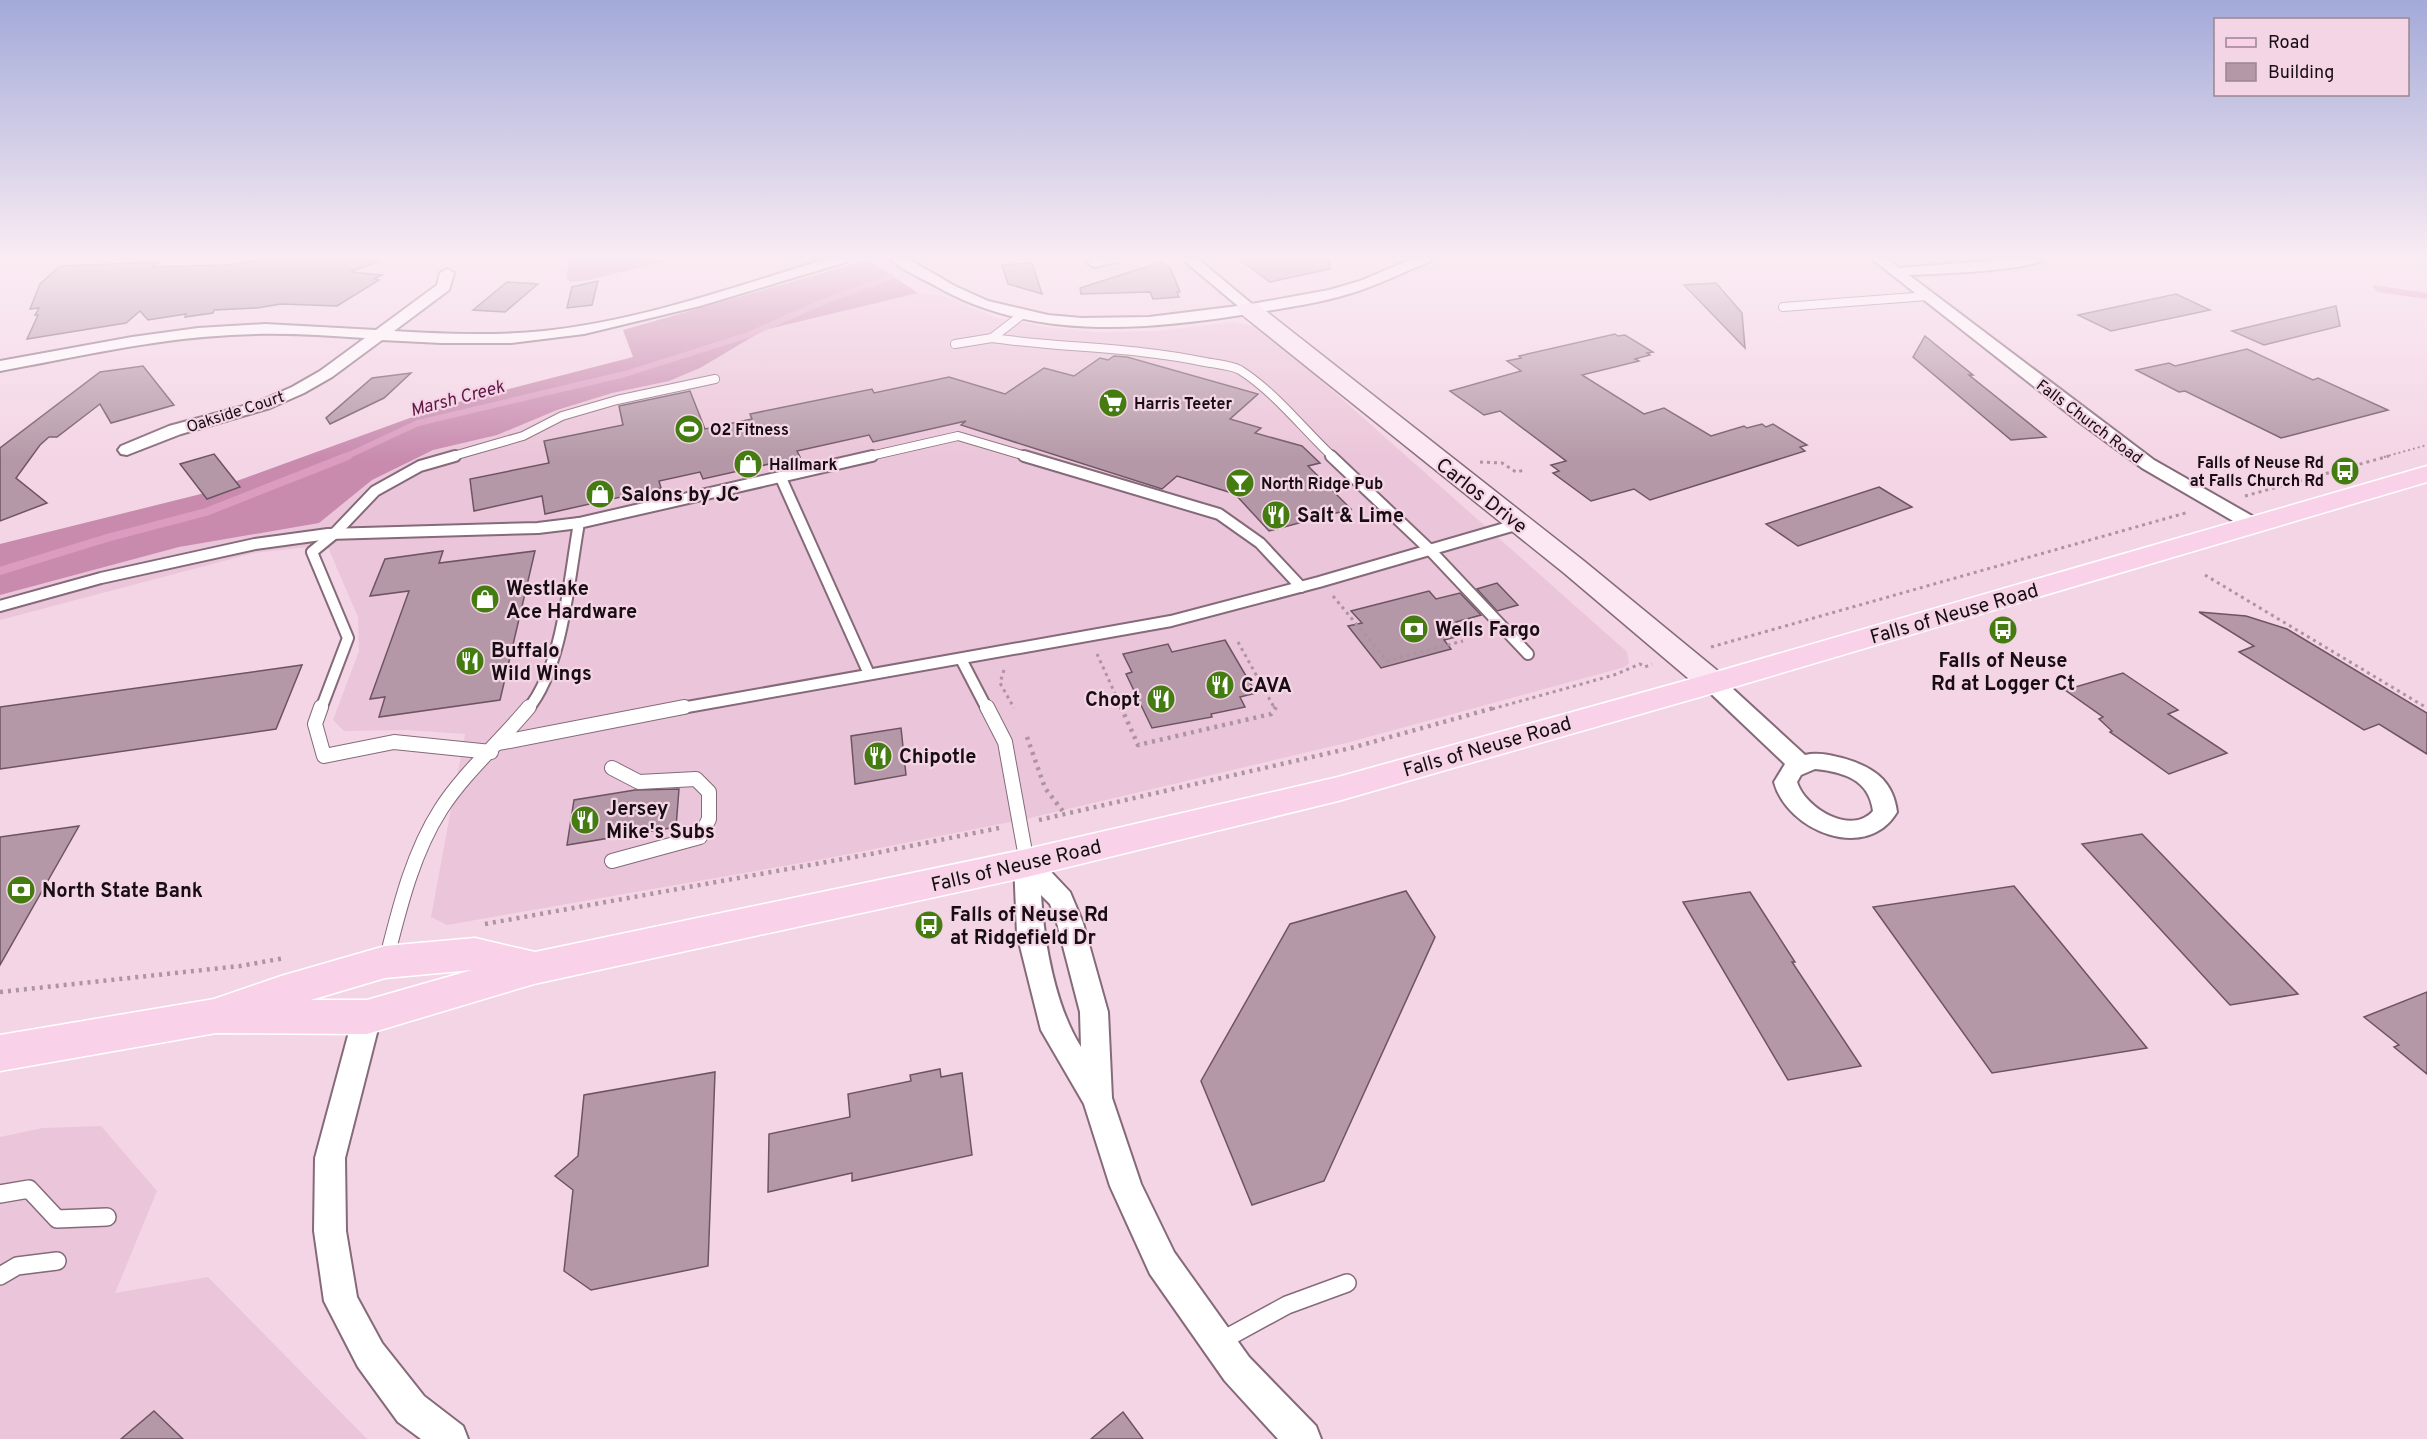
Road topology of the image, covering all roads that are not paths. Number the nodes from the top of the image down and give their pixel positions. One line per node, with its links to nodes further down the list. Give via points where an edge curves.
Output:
1 (391, 326): 6 (street, Oakside Court)
2 (599, 326): 6 (street, via 477,340)
3 (1007, 326): 7 (lane)
4 (1271, 326): 15 (street, Carlos Drive)
5 (1967, 326): 16 (street, Falls Church Road, via 2148,464)
6 (378, 336): 9 (street, via 264,329 225,331); 11 (street, Oakside Court, via 298,390)
7 (992, 338): 8 (lane); 18 (lane, via 1169,354 1238,369 1283,405 1302,428)
8 (955, 344)
9 (0, 366)
10 (715, 379): 17 (lane, via 562,416 523,436 420,466 375,491)
11 (127, 450)
12 (2427, 474): 16 (main road, Falls of Neuse Road)
13 (781, 478): 14 (lane); 19 (lane, via 958,436 1219,514 1260,543); 23 (lane)
14 (579, 523): 17 (lane, via 538,528); 25 (lane, via 554,662 537,698)
15 (1519, 524): 18 (lane); 24 (street, Carlos Drive)
16 (2254, 525): 24 (main road, Falls of Neuse Road)
17 (334, 534): 20 (lane, via 255,544 101,578); 25 (lane, via 312,552 348,638 315,724 324,756 394,742)
18 (1430, 550): 19 (lane); 21 (lane)
19 (1301, 587): 22 (lane, via 1149,625)
20 (0, 606)
21 (1528, 654)
22 (962, 659): 23 (lane); 29 (lane, via 1005,742)
23 (869, 674): 25 (lane)
24 (1713, 683): 26 (street); 29 (main road, Falls of Neuse Road, via 1338,789)
25 (495, 747): 30 (lane, via 441,809 417,858)
26 (1800, 764)
27 (612, 768): 28 (lane, via 639,782 696,779 709,792 709,819 700,837)
28 (612, 861)
29 (1027, 863): 31 (main road, Falls of Neuse Road); 35 (street, via 1030,934 1055,1030); 35 (street, via 1061,899 1070,923 1094,1012)
30 (385, 962): 31 (main road, Falls of Neuse Road, via 475,954); 32 (main road, Falls of Neuse Road, via 281,992)
31 (534, 968): 33 (main road, Falls of Neuse Road)
32 (216, 1016): 33 (main road, Falls of Neuse Road); 34 (main road, Falls of Neuse Road)
33 (367, 1017): 43 (street, via 330,1158 330,1231 341,1301 370,1355 411,1409)
34 (0, 1053)
35 (1098, 1100): 41 (street, via 1126,1186 1162,1263)
36 (0, 1194): 37 (lane, via 29,1189 57,1219)
37 (107, 1217)
38 (57, 1262): 39 (lane, via 17,1266)
39 (0, 1276)
40 (1347, 1283): 41 (lane, via 1287,1305)
41 (1219, 1342): 42 (street)
42 (1291, 1434)
43 (450, 1439)

